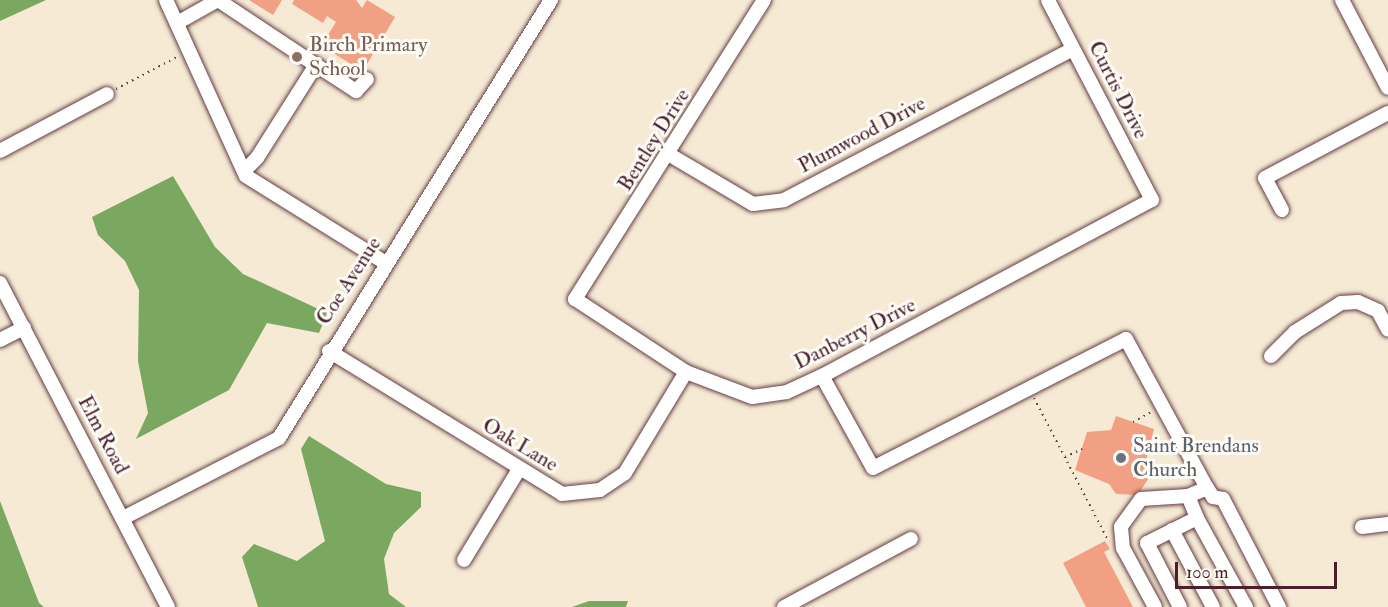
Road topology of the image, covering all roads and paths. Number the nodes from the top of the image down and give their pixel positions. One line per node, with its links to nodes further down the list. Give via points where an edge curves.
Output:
1 (166, 0): 7 (street)
2 (218, 0): 7 (street); 10 (street)
3 (551, 0): 20 (street, Coe Avenue)
4 (764, 0): 16 (street, Bentley Drive)
5 (1048, 0): 8 (street, Curtis Drive)
6 (1342, 0): 12 (street)
7 (177, 23): 17 (street)
8 (1073, 49): 16 (street, Plumwood Drive, via 784,200 753,204); 18 (street, Curtis Drive)
9 (177, 57): 13 (path)
10 (316, 65): 11 (street, via 356,90); 17 (street)
11 (367, 79)
12 (1388, 88)
13 (107, 94): 15 (street)
14 (1388, 112): 19 (street, via 1265,178)
15 (0, 151)
16 (670, 155): 22 (street, Bentley Drive)
17 (245, 173): 20 (street)
18 (1152, 200): 29 (street, Danberry Drive)
19 (1282, 210)
20 (386, 263): 26 (street, Coe Avenue)
21 (0, 283): 23 (street, Elm Road)
22 (575, 299): 28 (street, Danberry Drive)
23 (24, 328): 25 (street); 38 (street, Elm Road)
24 (1388, 330): 27 (street, via 1378,311 1358,302 1341,303 1295,332)
25 (0, 340)
26 (329, 351): 35 (street, Oak Lane); 38 (street, Coe Avenue, via 279,438)
27 (1271, 356)
28 (686, 372): 29 (street, Danberry Drive, via 752,398 788,392); 35 (street, Oak Lane, via 625,472 600,490 562,494)
29 (822, 376): 30 (street, via 873,468 890,463)
30 (1030, 390): 31 (street, via 1126,339); 34 (path)
31 (1162, 406): 32 (path); 36 (street)
32 (1133, 422)
33 (1082, 449): 34 (path)
34 (1065, 457): 44 (path)
35 (518, 471): 47 (street)
36 (1207, 488): 37 (street); 54 (street, via 1213,497 1223,499)
37 (1188, 496): 39 (street); 46 (street, via 1159,494 1130,508 1121,527)
38 (123, 518): 48 (street, Elm Road)
39 (1197, 518): 42 (street); 53 (street)
40 (1388, 524): 41 (street)
41 (1362, 527)
42 (1172, 530): 45 (street); 52 (street)
43 (911, 539): 49 (street)
44 (1108, 540)
45 (1146, 543): 46 (street); 51 (street)
46 (1126, 553): 50 (street)
47 (464, 560)
48 (168, 607)
49 (784, 607)
50 (1155, 607)
51 (1180, 607)
52 (1213, 607)
53 (1246, 607)
54 (1279, 607)

